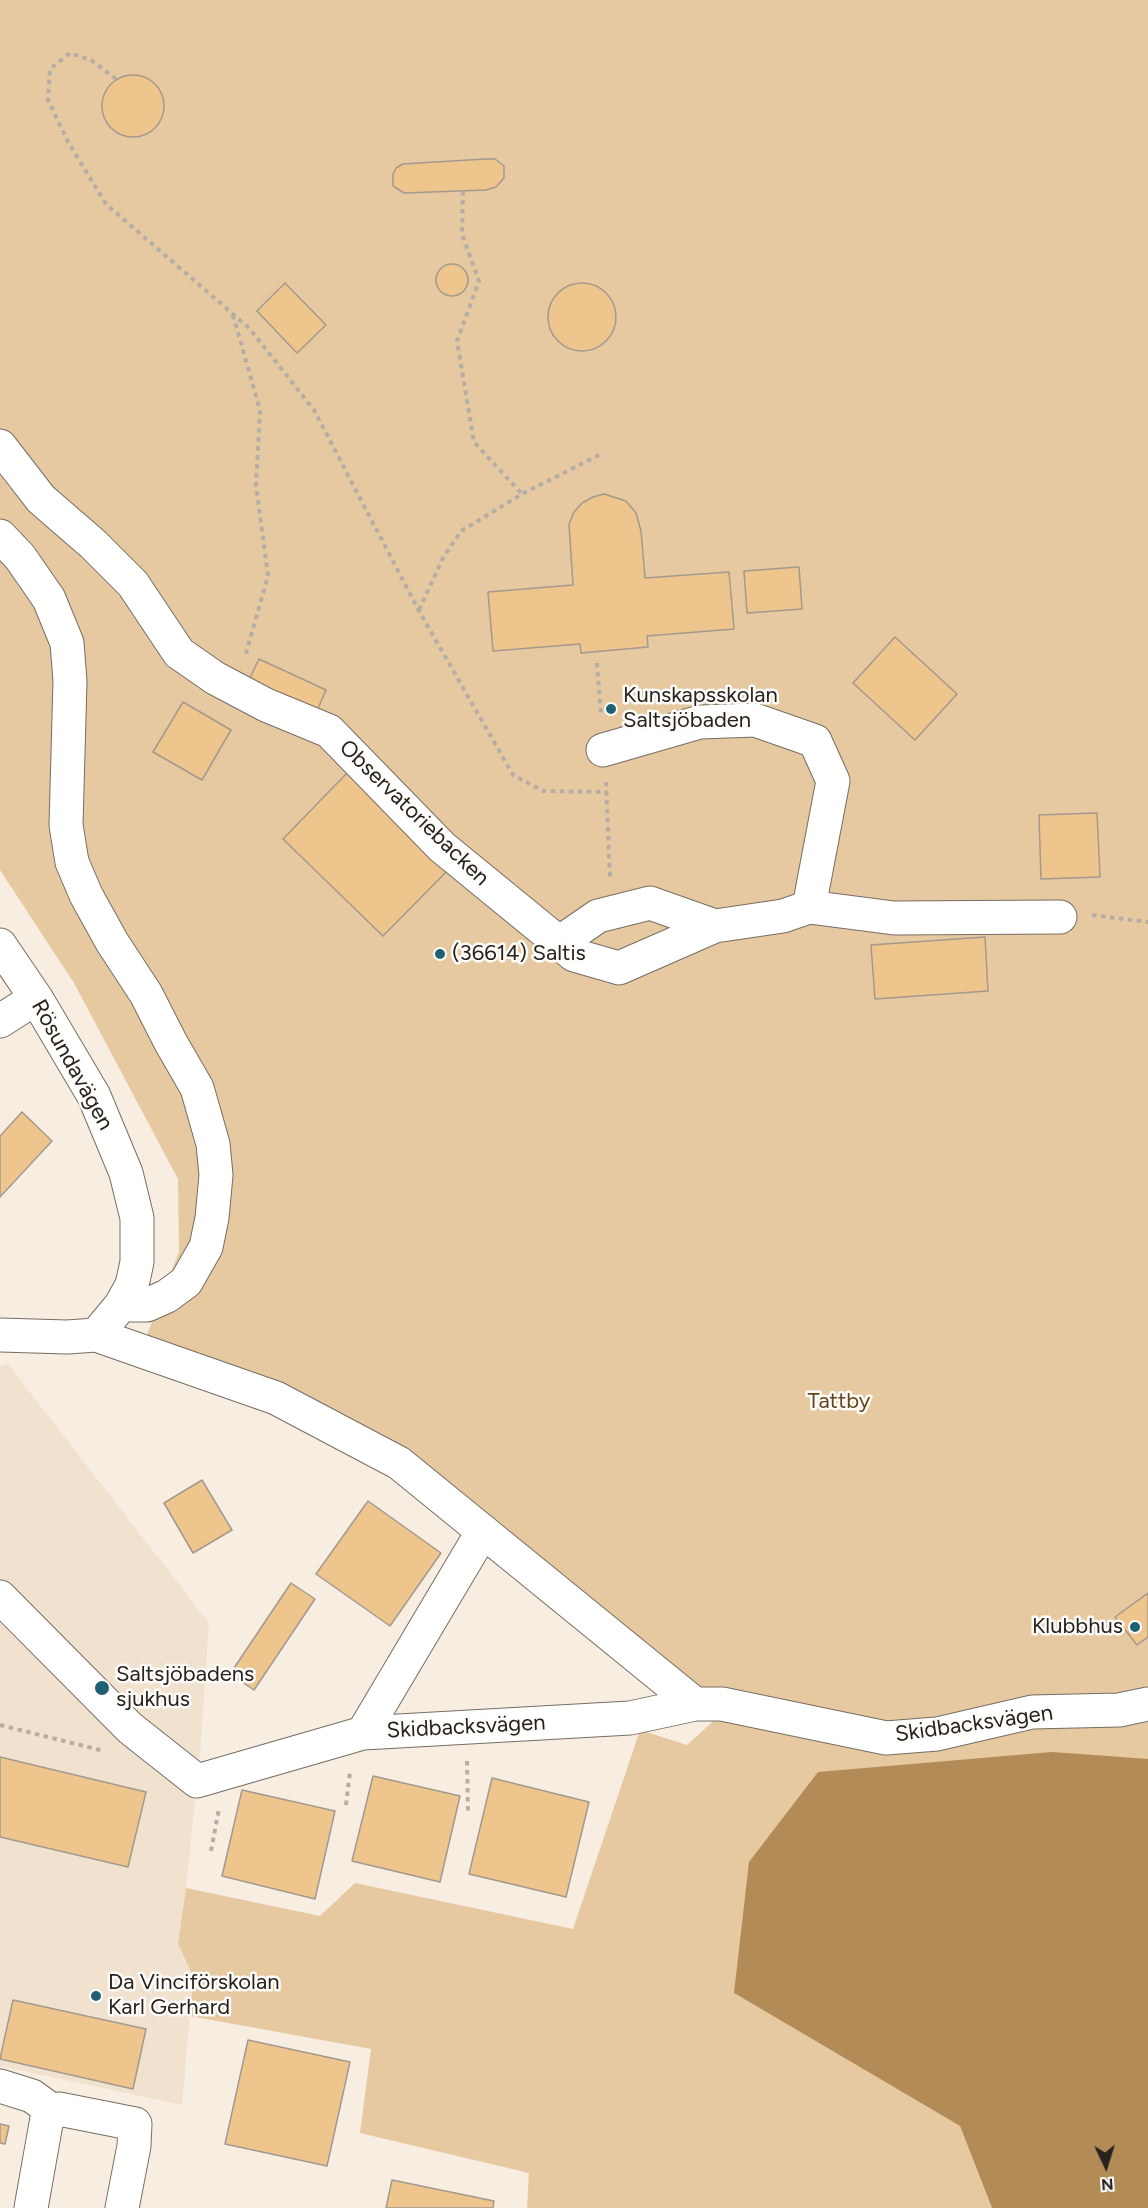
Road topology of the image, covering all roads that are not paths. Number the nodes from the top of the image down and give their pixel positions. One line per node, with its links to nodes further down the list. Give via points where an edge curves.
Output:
1 (0, 446): 7 (street, Observatoriebacken, via 41,499 133,584 179,653 266,705 329,731 442,847)
2 (0, 536): 11 (street, via 49,599 67,643 70,681 66,825 72,862 86,895 197,1088 213,1144 216,1175 212,1218 206,1246 186,1282 147,1305)
3 (603, 750): 4 (street, via 700,722 755,720 815,741 832,781)
4 (808, 907): 5 (street, via 894,918); 6 (street, Observatoriebacken, via 783,916)
5 (1060, 917)
6 (715, 926): 7 (street, via 650,903 598,916); 7 (street, Observatoriebacken, via 619,968 574,955)
7 (559, 943)
8 (0, 945): 9 (street, Rösundavägen)
9 (36, 998): 10 (street); 11 (street, Rösundavägen, via 94,1096 126,1173 137,1218 137,1262 132,1285)
10 (0, 1021)
11 (121, 1305): 13 (street, Rösundavägen)
12 (0, 1335): 13 (street)
13 (96, 1335): 14 (street, via 276,1398 399,1463)
14 (483, 1531): 16 (street); 18 (street, Skidbacksvägen)
15 (0, 1597): 18 (street, via 130,1728 197,1781)
16 (695, 1704): 17 (street, Skidbacksvägen, via 722,1704 886,1738 937,1734 1032,1712 1119,1710); 18 (street, Skidbacksvägen, via 630,1718)
17 (1148, 1704)
18 (363, 1734)
19 (0, 2086): 20 (street, via 32,2096)
20 (54, 2112): 21 (street, via 47,2118); 22 (street, via 58,2109 135,2124)
21 (31, 2208)
22 (123, 2208)

